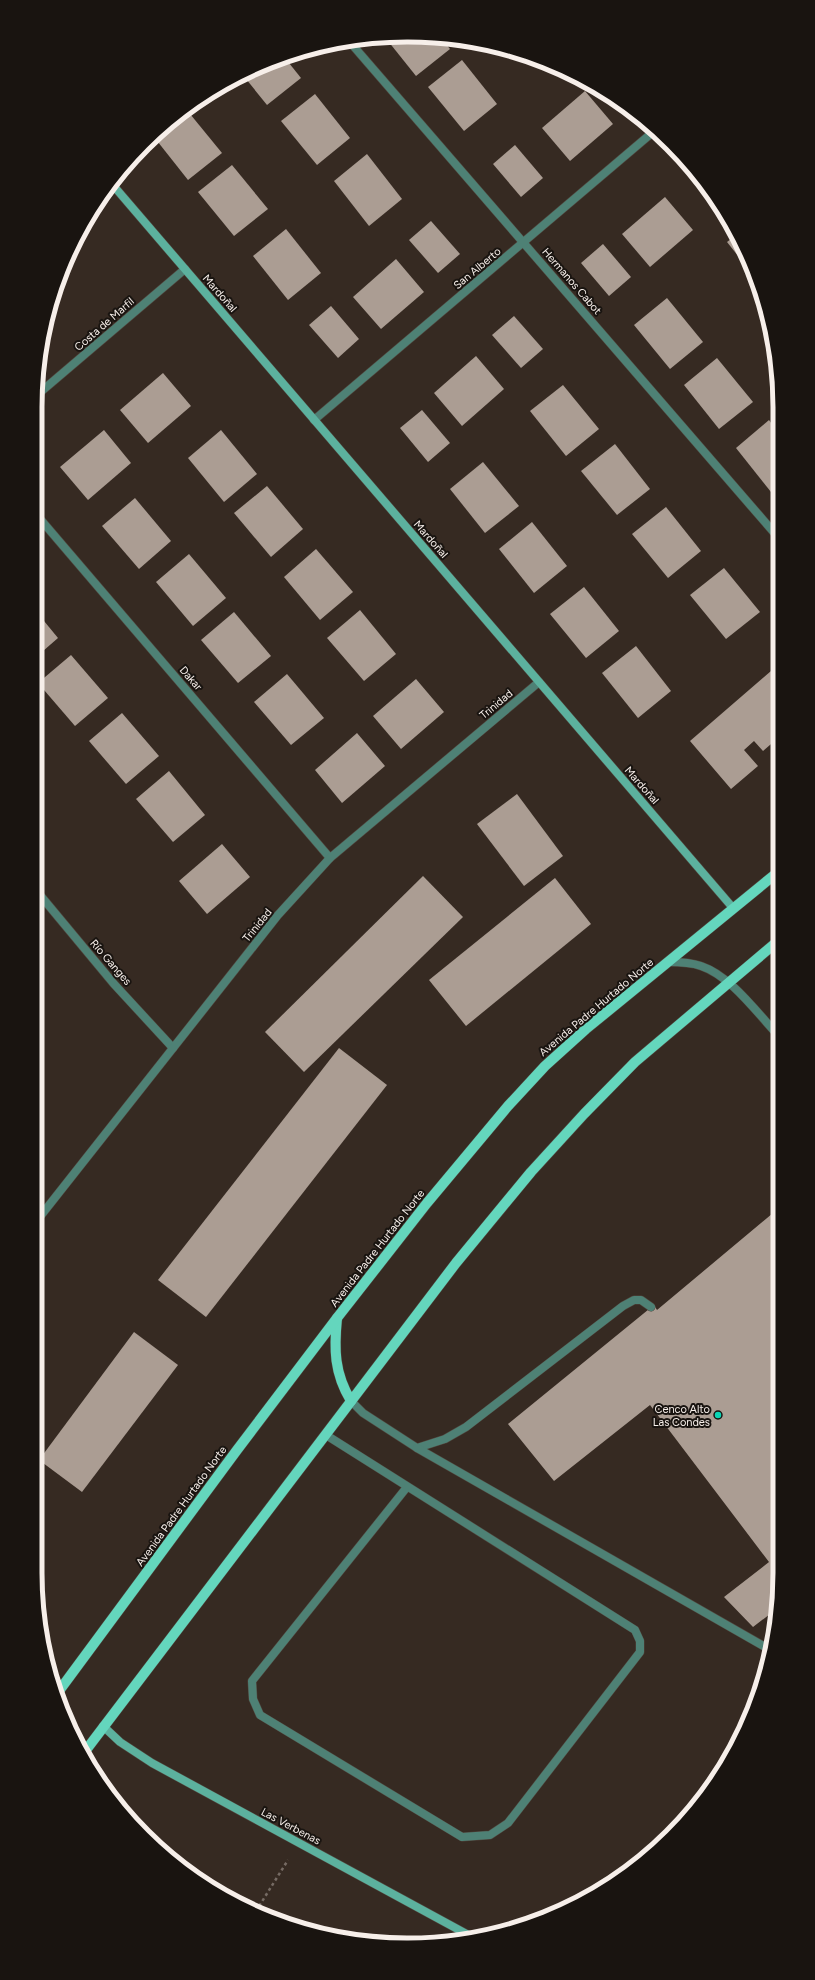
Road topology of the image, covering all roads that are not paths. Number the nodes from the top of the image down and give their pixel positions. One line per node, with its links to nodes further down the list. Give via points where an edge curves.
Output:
1 (353, 46): 4 (street, Hermanos Cabot)
2 (650, 135): 4 (street, San Alberto)
3 (116, 188): 5 (street, Mardoñal)
4 (523, 242): 7 (street, San Alberto); 9 (street, Hermanos Cabot)
5 (185, 269): 6 (street, Costa de Marfil); 7 (street, Mardoñal)
6 (43, 390)
7 (314, 420): 10 (street, Mardoñal)
8 (42, 521): 11 (street, Dakar)
9 (773, 531)
10 (539, 682): 11 (street, Trinidad); 14 (street, Mardoñal)
11 (330, 858): 19 (street, Trinidad, via 278,915)
12 (773, 876): 14 (main road, Avenida Padre Hurtado Norte)
13 (42, 897): 19 (street, Río Ganges, via 114,984)
14 (733, 908): 16 (main road, Avenida Padre Hurtado Norte)
15 (773, 945): 17 (main road)
16 (668, 962): 17 (street, via 701,966); 22 (main road, Avenida Padre Hurtado Norte, via 564,1048 513,1100)
17 (730, 983): 18 (street); 23 (main road, via 635,1062 554,1146 495,1214)
18 (773, 1030)
19 (173, 1048): 20 (street, Trinidad)
20 (42, 1214)
21 (651, 1307): 25 (street, via 641,1300 634,1300 623,1306 466,1427 445,1439)
22 (337, 1318): 23 (main road, via 337,1368 342,1386); 28 (main road, Avenida Padre Hurtado Norte)
23 (351, 1401): 24 (main road); 25 (street, via 362,1413)
24 (326, 1435): 26 (street); 29 (main road)
25 (418, 1448): 27 (street)
26 (407, 1487): 26 (street, via 252,1681 253,1699 260,1716 462,1836 490,1835 508,1823 640,1652 640,1641 635,1630)
27 (765, 1647)
28 (60, 1686)
29 (103, 1726): 30 (main road); 31 (street, Las Verbenas, via 120,1742 152,1763)
30 (87, 1747)
31 (465, 1933)

